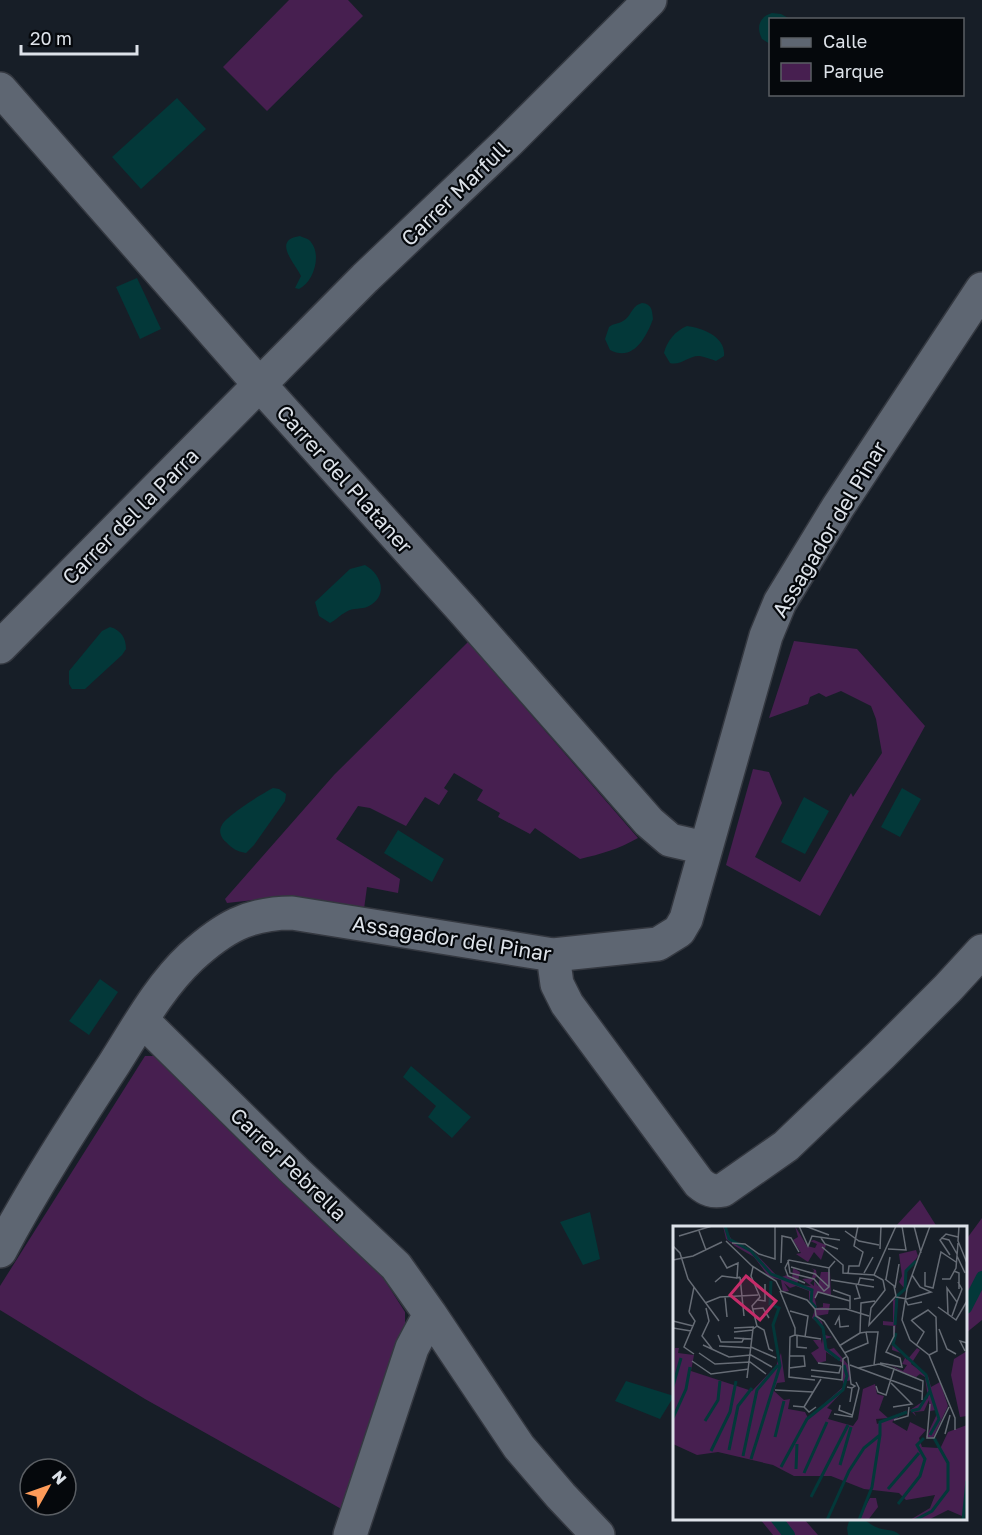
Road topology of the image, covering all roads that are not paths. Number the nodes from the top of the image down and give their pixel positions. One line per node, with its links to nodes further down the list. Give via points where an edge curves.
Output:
1 (650, 0): 4 (street, Carrer Marfull)
2 (0, 89): 4 (street, Carrer del Plataner)
3 (982, 289): 6 (street, Assagador del Pinar, via 780,602 766,636)
4 (260, 385): 5 (street, Carrer del la Parra); 6 (street, Carrer del Plataner, via 648,822 670,840)
5 (0, 647)
6 (705, 848): 8 (street, Assagador del Pinar, via 679,932 658,944)
7 (982, 951): 8 (street, via 786,1146 723,1190 715,1191 699,1183 567,1004 557,984)
8 (553, 955): 9 (street, Assagador del Pinar, via 272,913 242,922 203,947 167,983)
9 (142, 1020): 10 (street, Assagador del Pinar, via 80,1114); 11 (street, Carrer Pebrella, via 396,1266)
10 (0, 1251)
11 (430, 1314): 12 (street, via 412,1348); 13 (street, Carrer Pebrella, via 519,1447)
12 (350, 1535)
13 (598, 1535)

